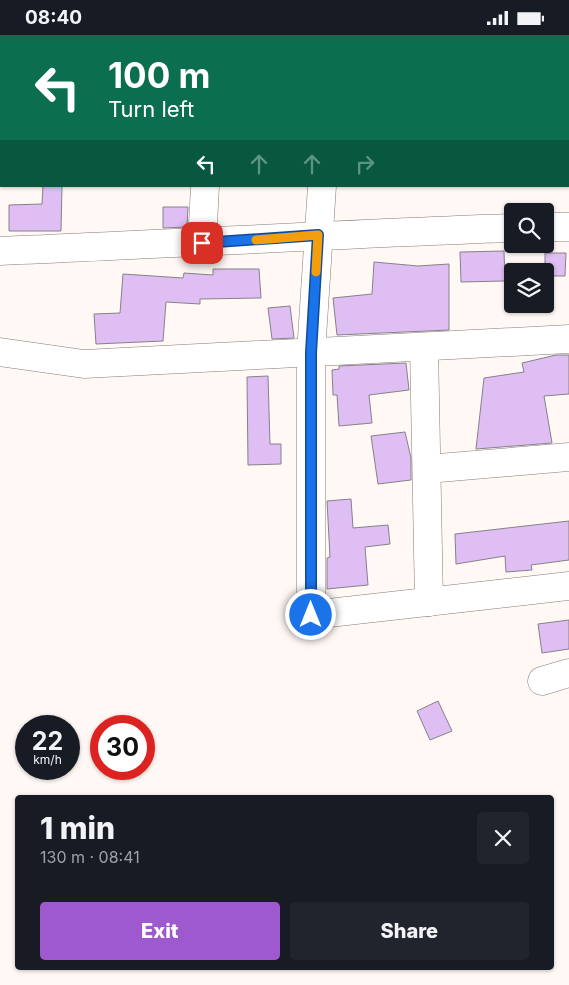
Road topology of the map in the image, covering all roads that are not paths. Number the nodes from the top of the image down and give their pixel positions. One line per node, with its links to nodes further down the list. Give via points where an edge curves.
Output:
1 (205, 187): 7 (street)
2 (322, 187): 6 (street)
3 (554, 227): 4 (street)
4 (569, 227)
5 (504, 229): 6 (street)
6 (318, 235): 7 (street); 12 (street)
7 (202, 243): 8 (street)
8 (0, 251)
9 (569, 339): 10 (street)
10 (424, 347): 12 (street); 14 (street)
11 (0, 352): 12 (street, via 84,363)
12 (311, 353): 16 (street, via 311,615)
13 (569, 457): 14 (street)
14 (426, 469): 16 (street)
15 (569, 586): 16 (street)
16 (429, 602)
17 (569, 673): 18 (street)
18 (542, 681)

